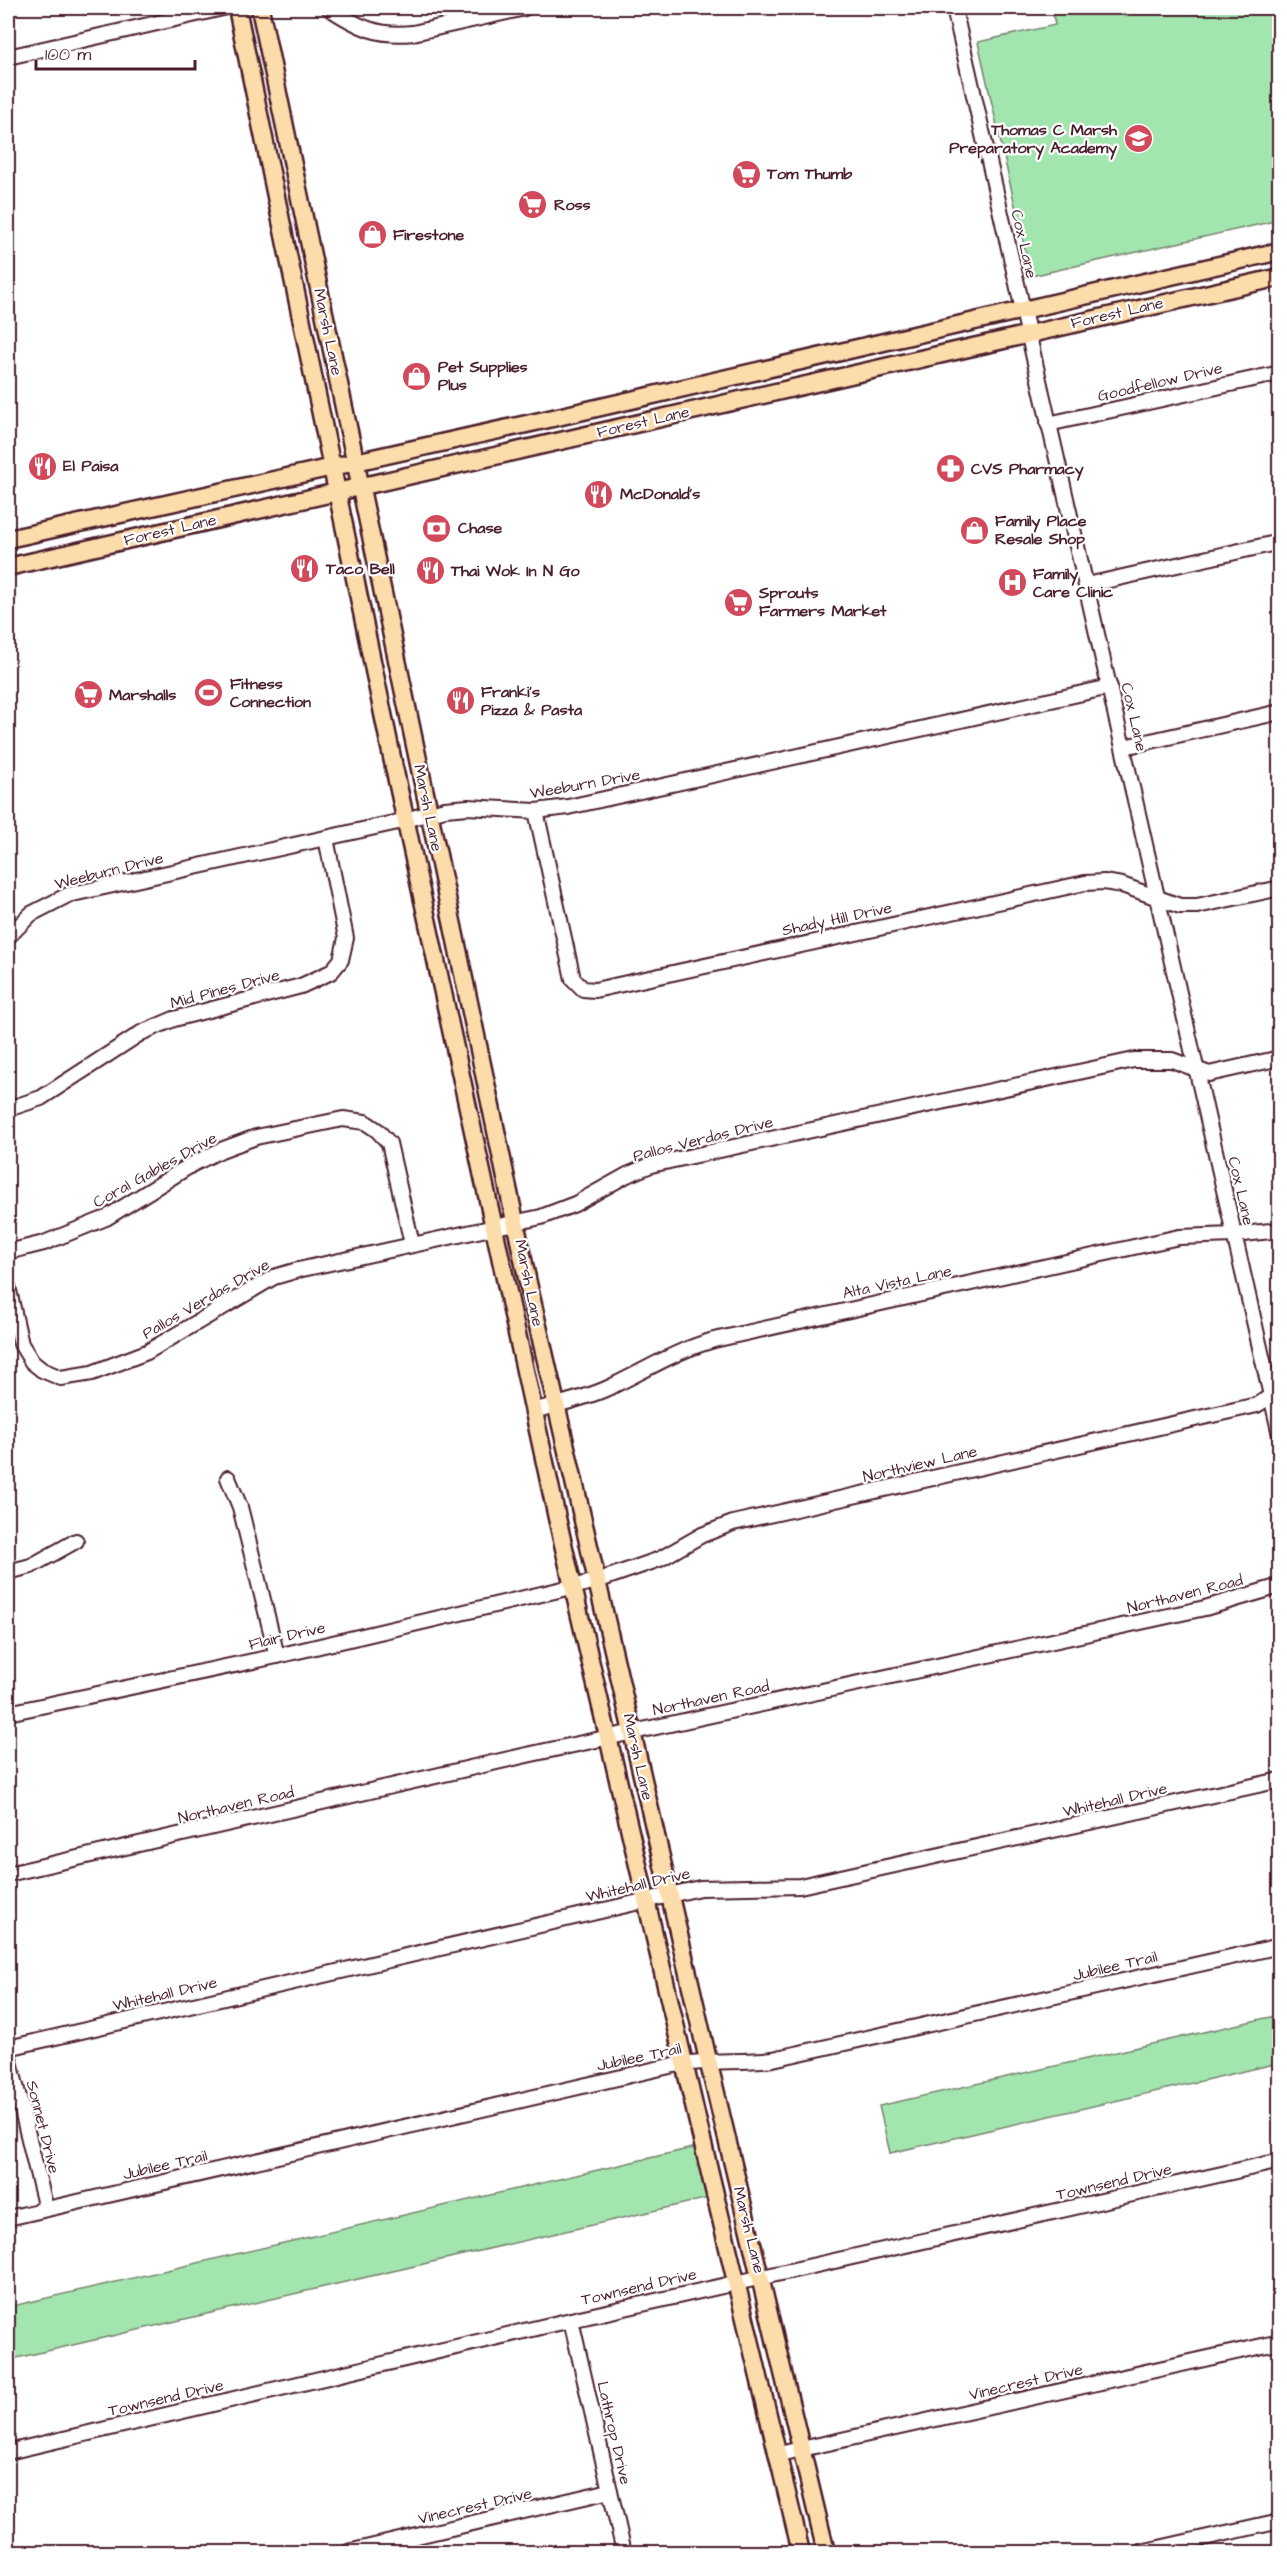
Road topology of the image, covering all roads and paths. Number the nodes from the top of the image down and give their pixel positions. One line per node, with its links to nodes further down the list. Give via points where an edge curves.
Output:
1 (224, 8): 7 (street)
2 (237, 8): 9 (main road, Marsh Lane)
3 (261, 8): 8 (main road, Marsh Lane)
4 (329, 8): 5 (street, via 360,26 394,35)
5 (525, 8)
6 (954, 8): 14 (street, Cox Lane)
7 (8, 57)
8 (283, 114): 9 (main road); 12 (main road, Marsh Lane)
9 (260, 120): 13 (main road, Marsh Lane)
10 (1280, 251): 14 (main road, Forest Lane)
11 (1280, 277): 15 (main road, Forest Lane)
12 (318, 285): 13 (main road); 22 (main road, Marsh Lane)
13 (296, 290): 23 (main road, Marsh Lane)
14 (1022, 310): 15 (street, Cox Lane); 16 (main road, Forest Lane)
15 (1028, 334): 18 (main road, Forest Lane); 20 (street, Cox Lane)
16 (823, 356): 18 (main road); 19 (main road, Forest Lane)
17 (1280, 373): 20 (street, Goodfellow Drive)
18 (828, 380): 21 (main road, Forest Lane)
19 (540, 421): 21 (main road); 22 (main road, Forest Lane)
20 (1048, 424): 31 (street, Cox Lane)
21 (545, 444): 24 (main road, Forest Lane)
22 (355, 462): 23 (main road, Forest Lane); 24 (main road, Marsh Lane)
23 (333, 467): 25 (main road, Marsh Lane); 26 (main road, Forest Lane)
24 (360, 487): 25 (main road, Forest Lane); 32 (main road, Marsh Lane)
25 (338, 492): 27 (main road, Forest Lane); 33 (main road, Marsh Lane)
26 (151, 507): 27 (main road); 28 (main road, Forest Lane)
27 (156, 533): 30 (main road, Forest Lane)
28 (8, 538)
29 (1280, 542): 31 (street)
30 (8, 567)
31 (1087, 585): 34 (street, Cox Lane)
32 (393, 644): 33 (main road); 38 (main road, Marsh Lane)
33 (371, 651): 39 (main road, Marsh Lane)
34 (1110, 687): 36 (street, Cox Lane); 37 (street, Weeburn Drive, via 602,800)
35 (1280, 712): 36 (street)
36 (1124, 747): 42 (street, Cox Lane)
37 (536, 811): 38 (street, Weeburn Drive, via 468,807); 42 (street, Shady Hill Drive, via 573,979 583,989 595,990 1062,887 1104,882)
38 (429, 812): 39 (street, Weeburn Drive); 47 (main road, Marsh Lane)
39 (406, 820): 40 (street, Weeburn Drive); 48 (main road, Marsh Lane)
40 (326, 838): 43 (street, Weeburn Drive, via 68,895 31,914); 46 (street, Mid Pines Drive, via 346,938 341,960 331,972 301,986 174,1019 141,1033 41,1098)
41 (1280, 888): 42 (street, Shady Hill Drive, via 1197,906 1172,905)
42 (1158, 898): 45 (street, Cox Lane)
43 (8, 938)
44 (1280, 1059): 45 (street, Pallos Verdas Drive, via 1212,1074)
45 (1197, 1068): 47 (street, Pallos Verdas Drive, via 1172,1060 1134,1060 667,1161 627,1175 575,1204); 50 (street, Cox Lane)
46 (8, 1109)
47 (515, 1222): 48 (street, Pallos Verdas Drive); 55 (main road, Marsh Lane)
48 (493, 1227): 51 (street, Pallos Verdas Drive); 56 (main road, Marsh Lane)
49 (1280, 1230): 50 (street, Alta Vista Lane)
50 (1234, 1235): 54 (street, Cox Lane); 55 (street, Alta Vista Lane, via 1179,1237 714,1340 687,1347 607,1389)
51 (412, 1244): 52 (street, Coral Gables Drive, via 389,1143 365,1122 343,1119 256,1137 221,1150 106,1218 44,1243); 53 (street, Pallos Verdas Drive, via 274,1277 147,1352 92,1373 61,1378 32,1362 21,1344)
52 (8, 1252)
53 (8, 1286)
54 (1275, 1393): 57 (street, Cox Lane); 61 (street, Northview Lane, via 1257,1405 733,1523 660,1559)
55 (555, 1405): 56 (street, Alta Vista Lane); 61 (main road, Marsh Lane)
56 (533, 1411): 62 (main road, Marsh Lane)
57 (1280, 1435)
58 (228, 1478): 64 (street, via 240,1507)
59 (76, 1541): 60 (street, via 30,1566)
60 (8, 1572)
61 (597, 1581): 62 (street, Northview Lane); 66 (main road, Marsh Lane)
62 (573, 1586): 64 (street, Flair Drive); 67 (main road, Marsh Lane)
63 (1280, 1586): 66 (street, Northaven Road, via 1205,1608)
64 (277, 1656): 65 (street, Flair Drive)
65 (8, 1713)
66 (632, 1732): 67 (street, Northaven Road); 70 (main road, Marsh Lane)
67 (608, 1737): 69 (street, Northaven Road); 71 (main road, Marsh Lane)
68 (1280, 1780): 70 (street, Whitehall Drive, via 800,1886 719,1886)
69 (8, 1874)
70 (669, 1894): 71 (street, Whitehall Drive); 75 (main road, Marsh Lane)
71 (646, 1900): 73 (street, Whitehall Drive); 76 (main road, Marsh Lane)
72 (1280, 1946): 75 (street, Jubilee Trail, via 773,2059)
73 (8, 2048)
74 (8, 2053): 78 (street, Sonnet Drive)
75 (708, 2060): 76 (street, Jubilee Trail); 80 (main road, Marsh Lane)
76 (684, 2063): 78 (street, Jubilee Trail); 81 (main road, Marsh Lane)
77 (1280, 2161): 80 (street, Townsend Drive)
78 (45, 2209): 79 (street, Jubilee Trail)
79 (8, 2218)
80 (760, 2279): 81 (street, Townsend Drive); 84 (main road, Marsh Lane)
81 (737, 2282): 82 (street, Townsend Drive); 86 (main road, Marsh Lane)
82 (571, 2320): 85 (street, Townsend Drive); 87 (street, Lathrop Drive)
83 (1280, 2342): 84 (street, Vinecrest Drive)
84 (801, 2449): 86 (street, Vinecrest Drive); 92 (main road, Marsh Lane)
85 (8, 2452)
86 (779, 2454): 91 (main road, Marsh Lane)
87 (610, 2491): 89 (street, Vinecrest Drive); 90 (street, Lathrop Drive)
88 (1280, 2521): 93 (street)
89 (348, 2553)
90 (624, 2553)
91 (801, 2553)
92 (826, 2553)
93 (1141, 2553)

